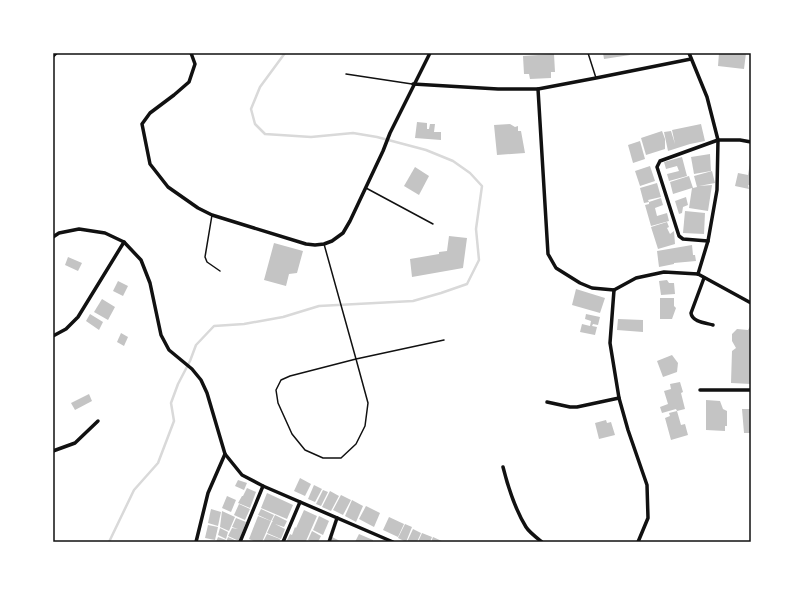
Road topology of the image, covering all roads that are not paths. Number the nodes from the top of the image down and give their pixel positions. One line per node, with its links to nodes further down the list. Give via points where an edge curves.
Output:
1 (56, 53): 6 (street)
2 (191, 53): 15 (street, via 195,64 189,82 150,113 142,124 150,164 168,187)
3 (430, 53): 10 (street)
4 (588, 53): 9 (lane)
5 (689, 53): 7 (street)
6 (53, 56)
7 (691, 59): 9 (street); 12 (street, via 707,97)
8 (346, 74): 10 (lane)
9 (596, 78): 11 (street)
10 (413, 84): 11 (street); 14 (street)
11 (538, 89): 24 (street, via 548,254 556,268 580,282 592,288)
12 (718, 140): 13 (street); 18 (street, via 717,190); 18 (street, via 660,161 657,166 679,236 683,239)
13 (751, 142)
14 (366, 188): 16 (lane); 20 (street, via 342,233)
15 (212, 215): 20 (street, via 306,244); 21 (lane, via 205,257 207,262)
16 (433, 224)
17 (53, 237): 19 (street, via 79,229 105,233)
18 (708, 240): 22 (street)
19 (124, 242): 27 (street, via 78,317 66,329); 36 (street, via 141,260 150,283 161,335 169,350 201,380)
20 (324, 244): 29 (lane)
21 (220, 271)
22 (698, 274): 23 (street); 24 (street, via 664,272 636,278)
23 (704, 278): 25 (street); 26 (street, via 691,313 695,320)
24 (614, 290): 32 (street, via 610,343)
25 (751, 303)
26 (713, 325)
27 (53, 336)
28 (444, 340): 29 (lane)
29 (356, 359): 29 (lane, via 368,403 365,426 356,444 341,458 323,458 305,450 292,434 278,403 276,390 281,380 290,376)
30 (700, 390): 31 (street)
31 (751, 390)
32 (619, 398): 33 (street, via 570,408); 47 (street, via 646,485 648,518)
33 (547, 402)
34 (98, 421): 35 (street, via 75,443)
35 (53, 451)
36 (225, 454): 38 (street, via 242,475); 41 (street, via 208,493)
37 (503, 467): 46 (street, via 527,528)
38 (263, 486): 39 (street); 42 (street)
39 (300, 502): 40 (street); 43 (street)
40 (337, 518): 44 (street); 45 (street)
41 (196, 542)
42 (240, 542)
43 (284, 542)
44 (329, 542)
45 (393, 542)
46 (542, 542)
47 (638, 542)

